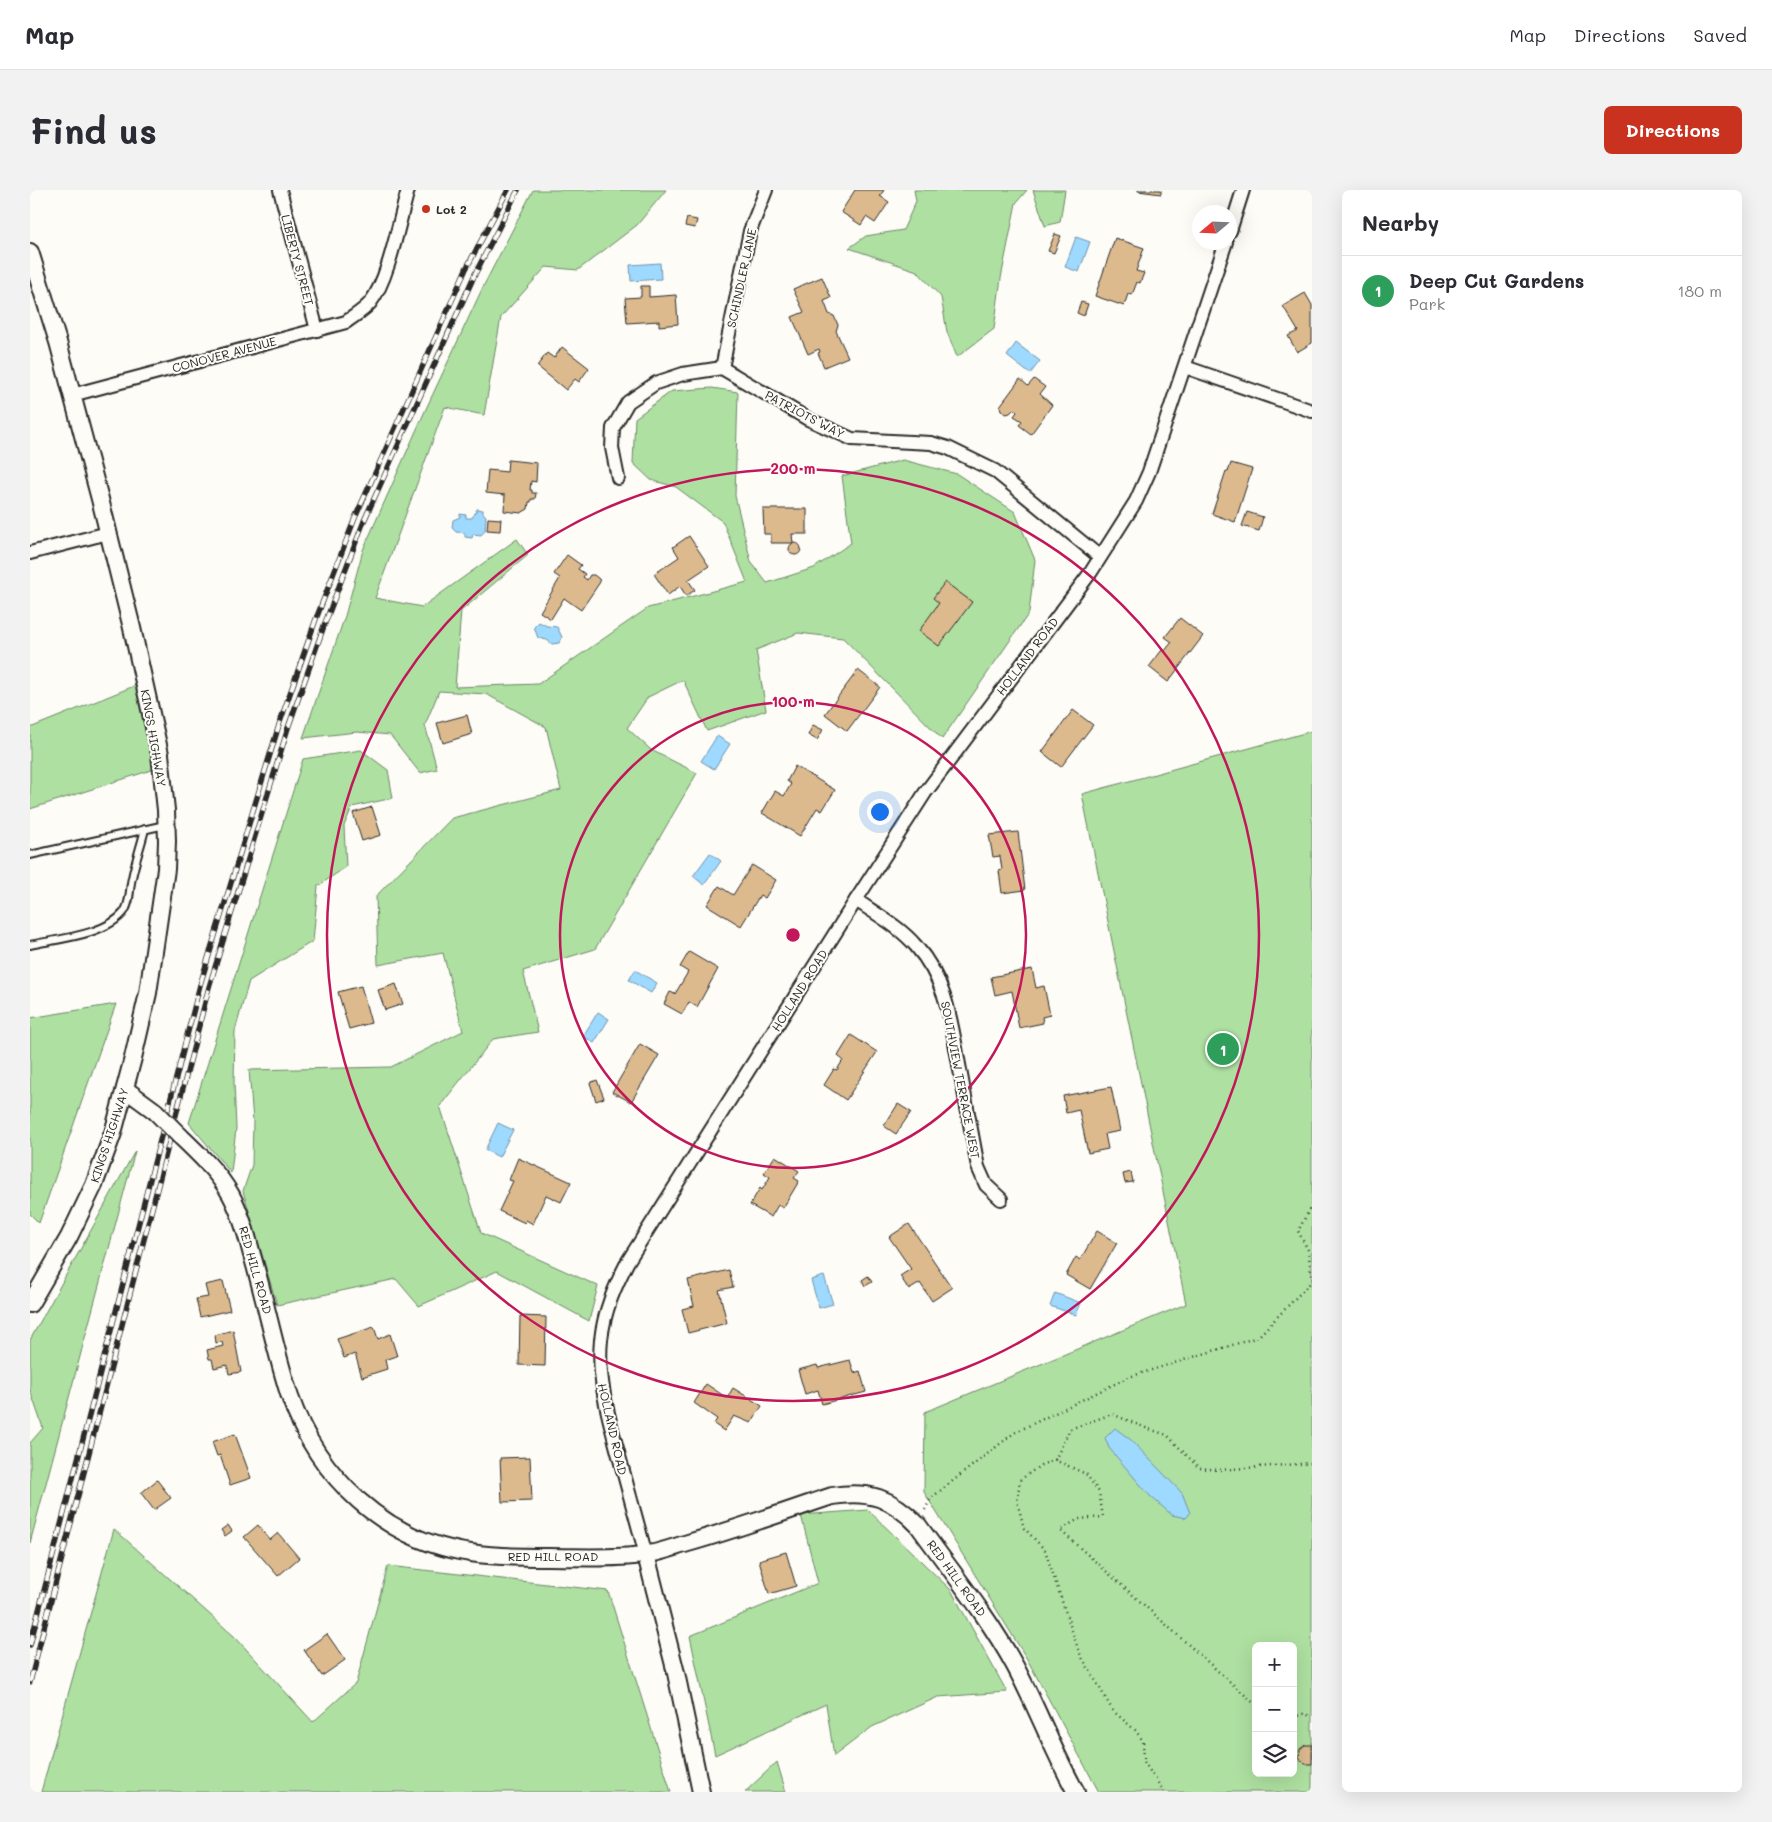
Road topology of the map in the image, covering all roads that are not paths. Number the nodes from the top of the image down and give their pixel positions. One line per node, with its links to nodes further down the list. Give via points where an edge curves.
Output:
1 (280, 190): 8 (street, LIBERTY STREET)
2 (408, 190): 8 (street, CONOVER AVENUE, via 384,277 370,302 346,322)
3 (766, 190): 10 (street, SCHINDLER LANE, via 750,231)
4 (1243, 190): 5 (street)
5 (1237, 209)
6 (1223, 250): 9 (street, HOLLAND ROAD)
7 (30, 252): 11 (street, KINGS HIGHWAY)
8 (317, 330): 11 (street, CONOVER AVENUE)
9 (1185, 367): 12 (street); 16 (street, HOLLAND ROAD, via 1136,501)
10 (722, 368): 13 (street, via 683,374 656,383 628,402 613,428 612,448); 16 (street, PATRIOTS WAY, via 808,419 852,439 932,443 994,471)
11 (72, 395): 14 (street, KINGS HIGHWAY)
12 (1312, 410)
13 (618, 478)
14 (108, 532): 15 (street); 17 (street, KINGS HIGHWAY, via 160,754)
15 (30, 553)
16 (1100, 557): 20 (street, HOLLAND ROAD, via 926,792)
17 (166, 824): 18 (lane); 22 (street, KINGS HIGHWAY, via 166,869 148,993)
18 (145, 829): 19 (lane); 21 (lane, via 131,879 129,900 123,912 88,934)
19 (30, 855)
20 (856, 900): 23 (street, SOUTHVIEW TERRACE WEST, via 909,939 930,963 939,980 949,1010 978,1167 986,1185); 25 (street, HOLLAND ROAD, via 628,1261 609,1301 601,1340 601,1381)
21 (30, 945)
22 (125, 1089): 24 (street, KINGS HIGHWAY, via 94,1185 69,1237); 25 (street, RED HILL ROAD, bridge, via 155,1111 211,1167 231,1196 246,1231 290,1395 302,1428 326,1467 358,1501 412,1536 470,1553 575,1557)
23 (1002, 1199)
24 (30, 1304)
25 (646, 1555): 26 (street, HOLLAND ROAD, via 676,1672); 27 (street, RED HILL ROAD, via 832,1496 864,1494 887,1501 918,1525 989,1622 1015,1666)
26 (701, 1792)
27 (1076, 1792)

